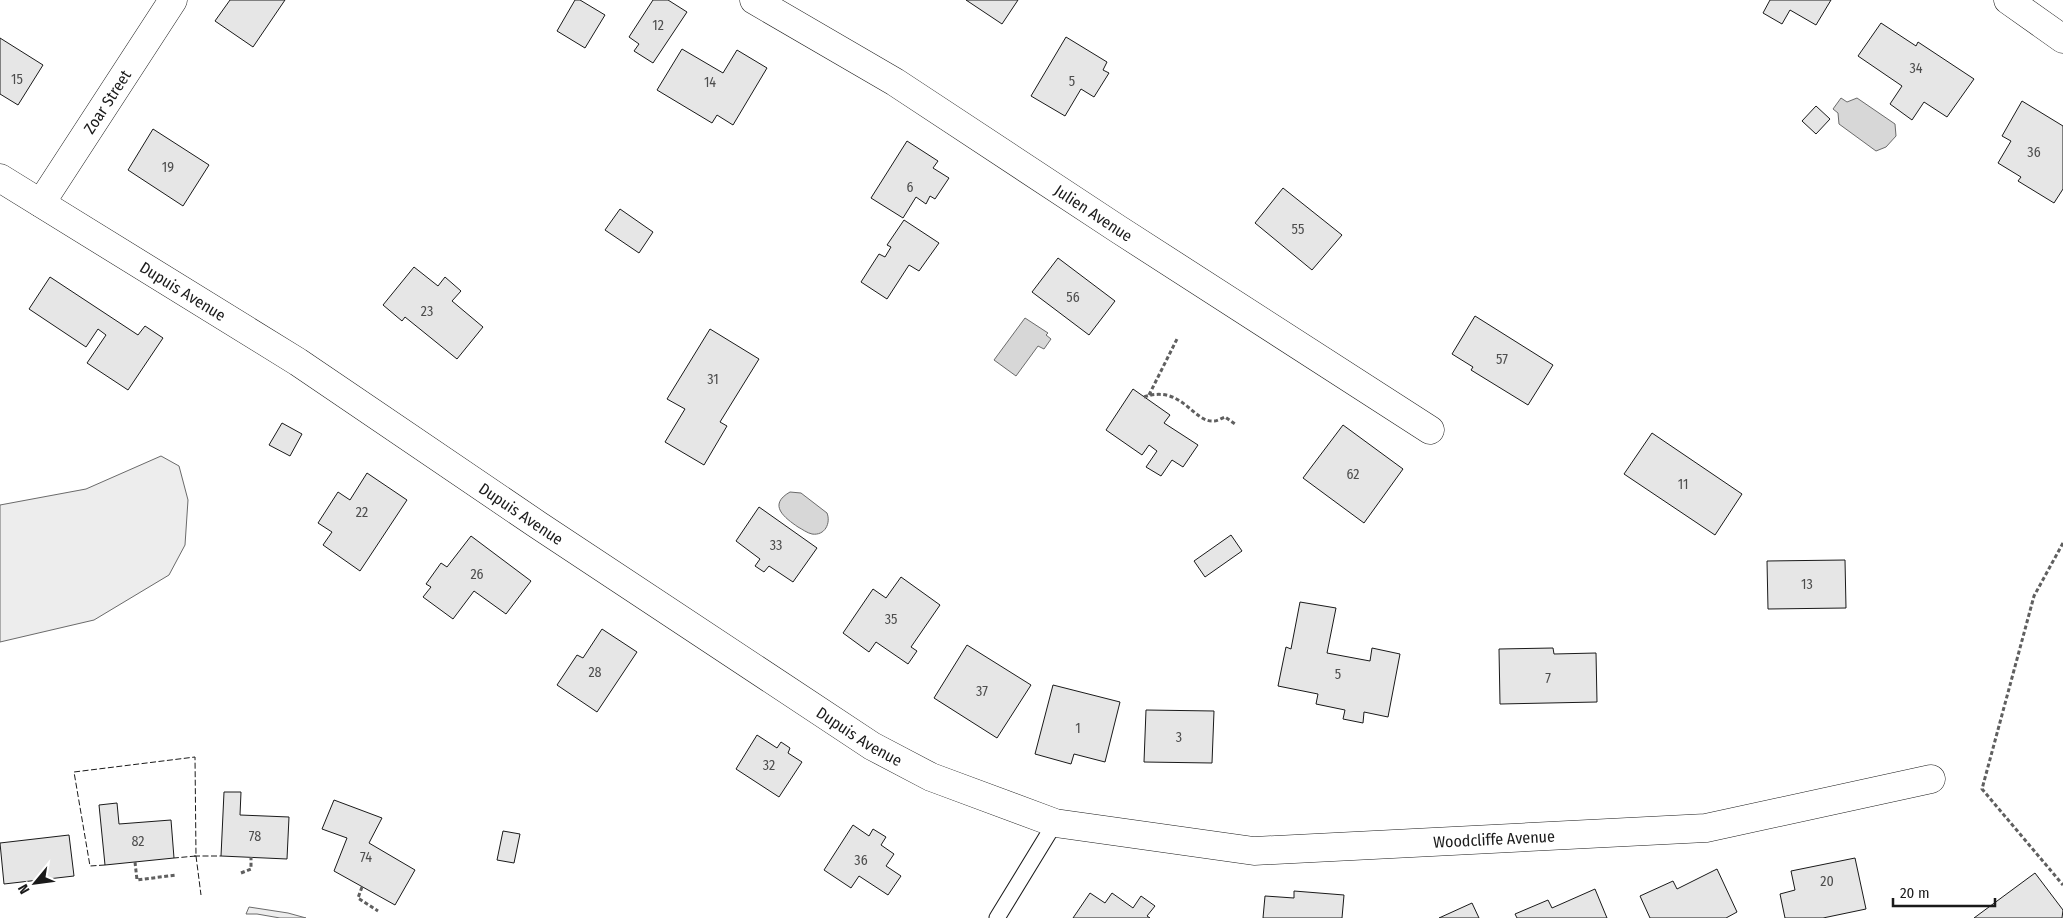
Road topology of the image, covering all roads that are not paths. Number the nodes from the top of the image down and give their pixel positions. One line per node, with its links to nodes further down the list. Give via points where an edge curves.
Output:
1 (173, 0): 6 (street, Zoar Street)
2 (754, 0): 7 (street, Julien Avenue, via 894,82)
3 (2008, 0): 4 (street)
4 (2063, 39)
5 (0, 178): 6 (street, Dupuis Avenue)
6 (40, 203): 9 (street, Dupuis Avenue, via 298,362 872,746 931,777)
7 (1430, 430)
8 (1931, 779): 9 (street, Woodcliffe Avenue, via 1706,828 1254,851)
9 (1054, 823): 10 (lane)
10 (998, 918)

